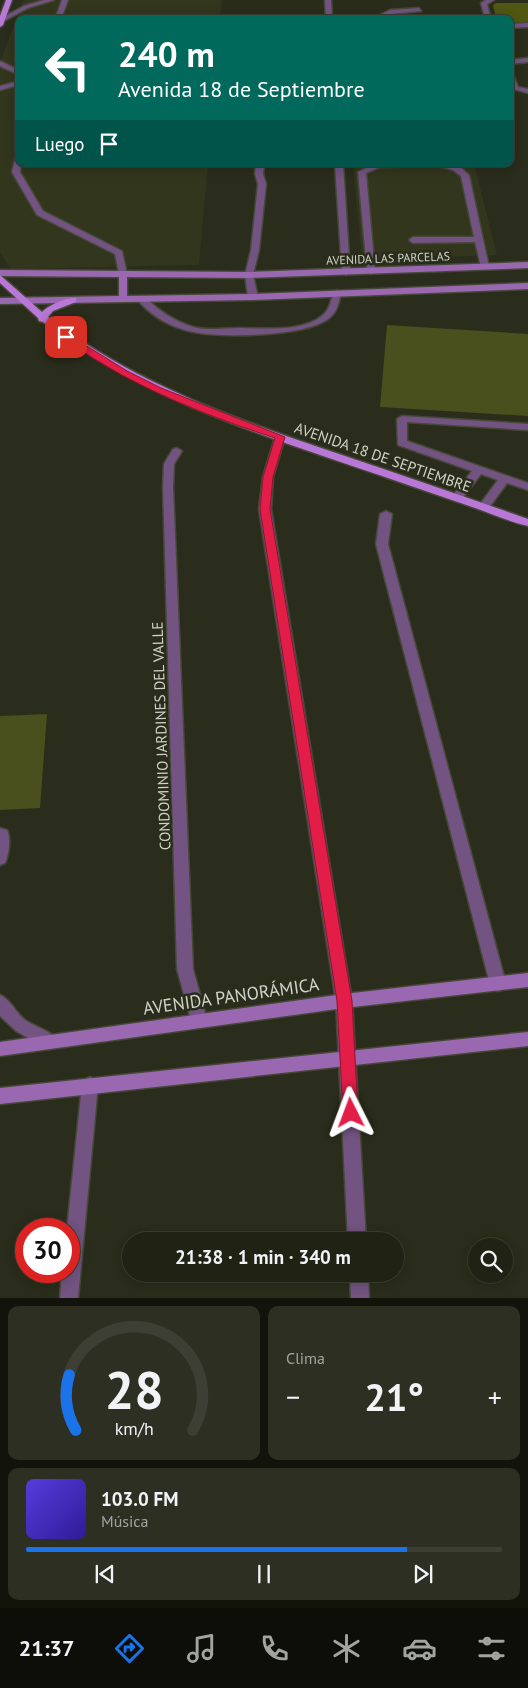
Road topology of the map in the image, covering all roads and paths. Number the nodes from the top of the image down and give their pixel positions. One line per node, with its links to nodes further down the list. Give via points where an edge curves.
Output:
1 (8, 0): 11 (main road)
2 (51, 0): 11 (street, via 26,7)
3 (65, 0): 7 (street)
4 (328, 0): 8 (street)
5 (491, 0): 10 (street, via 484,3)
6 (419, 10): 9 (street)
7 (59, 15)
8 (329, 15)
9 (384, 15)
10 (487, 15)
11 (1, 22)
12 (528, 25): 13 (street)
13 (514, 26)
14 (528, 60): 15 (street)
15 (514, 62)
16 (0, 63): 17 (street)
17 (15, 71)
18 (15, 84): 20 (street)
19 (514, 85): 21 (street)
20 (0, 88)
21 (528, 91)
22 (17, 167): 34 (street, via 16,172 40,213 119,253)
23 (260, 167): 35 (street, via 262,184)
24 (339, 167): 32 (street)
25 (374, 167): 31 (street, via 362,172)
26 (451, 167): 27 (street, via 465,175)
27 (479, 239): 28 (street); 30 (street)
28 (413, 240)
29 (528, 265): 30 (main road, AVENIDA LAS PARCELAS)
30 (485, 267): 31 (main road, AVENIDA LAS PARCELAS)
31 (371, 271): 32 (main road, AVENIDA LAS PARCELAS)
32 (346, 272): 35 (main road, AVENIDA LAS PARCELAS)
33 (0, 273): 34 (main road, AVENIDA LAS PARCELAS)
34 (123, 274): 35 (main road, AVENIDA LAS PARCELAS); 40 (main road)
35 (250, 275): 39 (street)
36 (0, 278): 44 (main road, AVENIDA 18 DE SEPTIEMBRE)
37 (528, 286): 38 (main road)
38 (338, 293): 39 (main road); 41 (street, via 338,302 317,322 289,331 200,331 174,324 152,310)
39 (253, 297): 41 (main road)
40 (123, 299): 41 (main road); 42 (main road)
41 (142, 299)
42 (73, 300): 44 (main road); 45 (main road, via 50,309)
43 (0, 302): 44 (main road)
44 (22, 302): 45 (main road, AVENIDA 18 DE SEPTIEMBRE)
45 (42, 319): 47 (main road, AVENIDA 18 DE SEPTIEMBRE, via 93,355 158,390)
46 (528, 427): 49 (street, via 402,419 402,444)
47 (280, 437): 52 (main road, AVENIDA 18 DE SEPTIEMBRE); 60 (street, via 268,477 265,509)
48 (177, 451): 62 (street, CONDOMINIO JARDINES DEL VALLE, via 169,464 168,487 185,969)
49 (479, 470): 50 (street); 52 (street)
50 (504, 479): 51 (street); 53 (street)
51 (528, 487)
52 (457, 498): 53 (main road, AVENIDA 18 DE SEPTIEMBRE)
53 (484, 507): 55 (main road, AVENIDA 18 DE SEPTIEMBRE)
54 (386, 514): 59 (street, via 382,544)
55 (528, 523)
56 (0, 834): 57 (street)
57 (0, 859)
58 (528, 980): 59 (main road, AVENIDA PANORÁMICA)
59 (498, 984): 60 (main road, AVENIDA PANORÁMICA)
60 (344, 1001): 62 (main road, AVENIDA PANORÁMICA); 66 (street)
61 (0, 1002): 64 (street, via 22,1029)
62 (200, 1020): 64 (main road, AVENIDA PANORÁMICA)
63 (528, 1039): 66 (main road)
64 (50, 1042): 65 (main road, AVENIDA PANORÁMICA)
65 (0, 1049)
66 (348, 1058): 67 (main road); 69 (street)
67 (90, 1085): 68 (main road); 71 (street)
68 (0, 1096)
69 (357, 1232)
70 (359, 1282): 72 (street)
71 (69, 1298)
72 (360, 1298)

